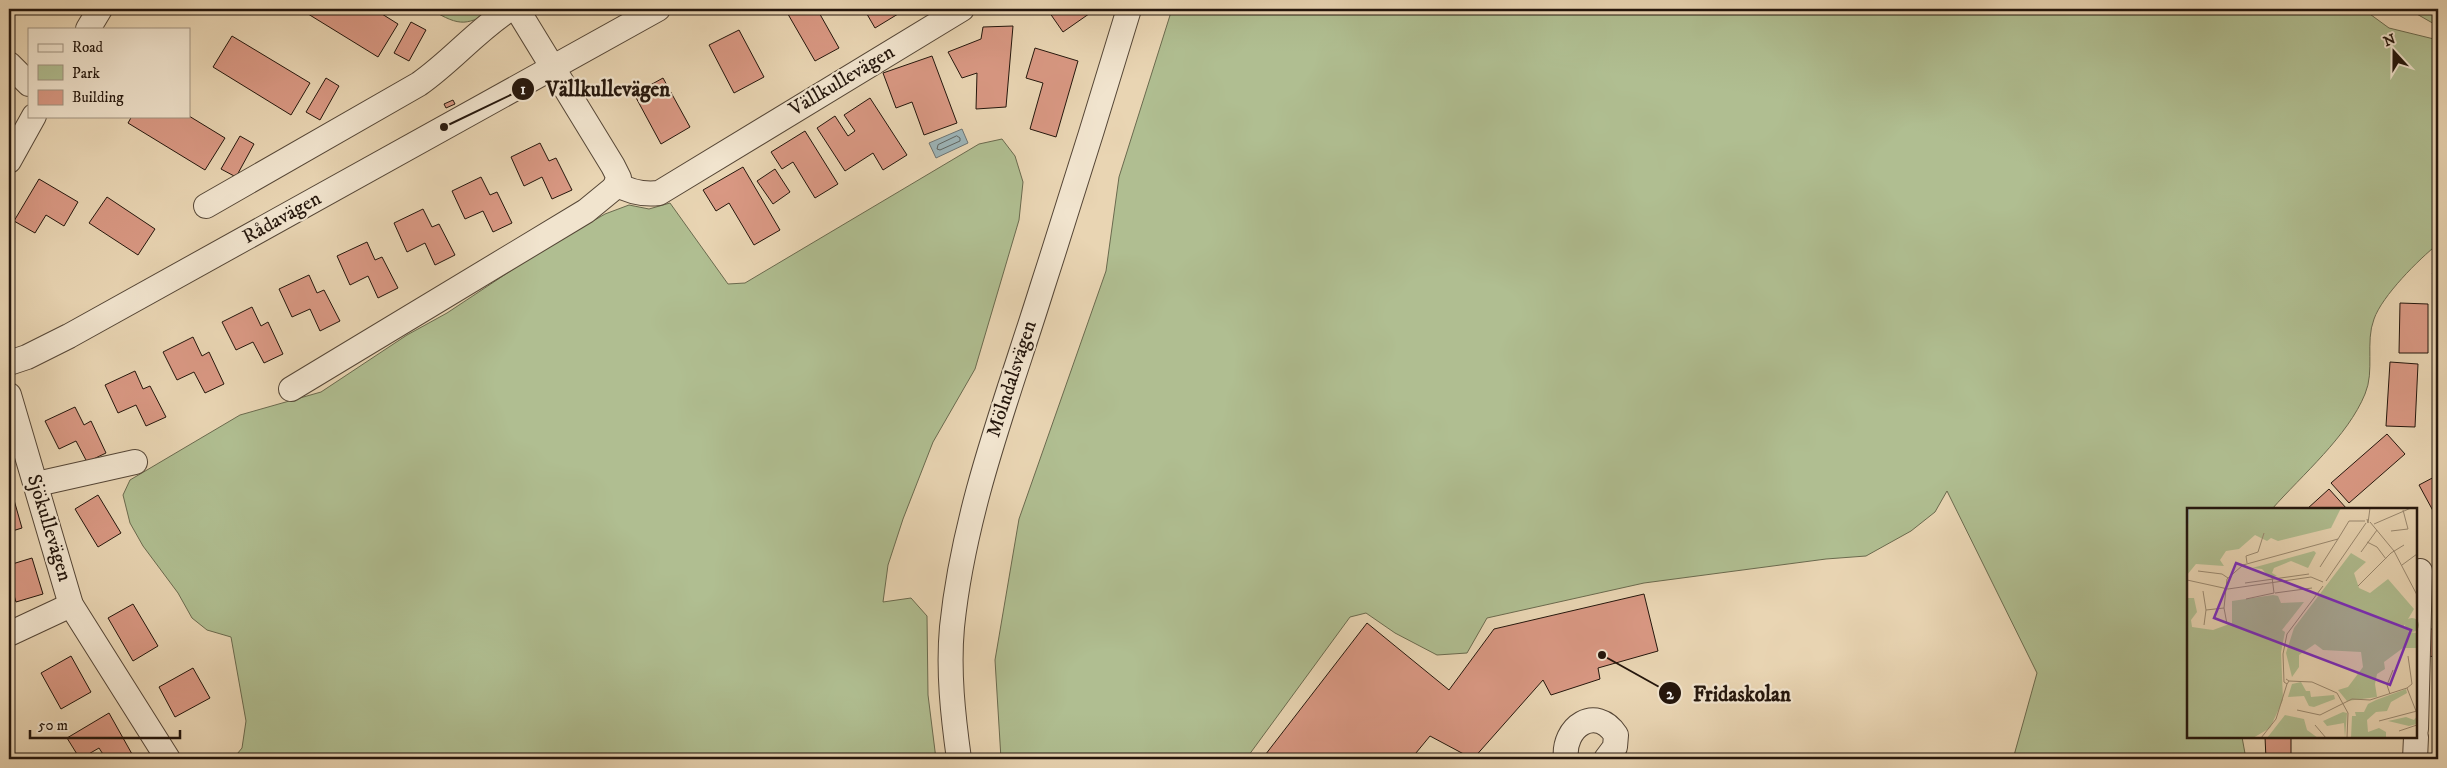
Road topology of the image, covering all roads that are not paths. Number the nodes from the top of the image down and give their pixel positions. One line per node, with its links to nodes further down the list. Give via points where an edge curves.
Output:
1 (100, 9): 7 (street)
2 (510, 9): 14 (street, via 488,23 441,68 419,84)
3 (517, 9): 9 (street)
4 (658, 9): 9 (street, Rådavägen)
5 (962, 9): 13 (street, Vällkullevägen, via 659,193 647,195)
6 (1129, 9): 26 (street, Mölndalsvägen, via 984,468 962,563 952,629 954,721)
7 (89, 28)
8 (9, 64): 10 (street)
9 (552, 66): 13 (street, via 613,166 618,178); 15 (street, Rådavägen, via 69,336)
10 (28, 83)
11 (33, 118): 12 (street)
12 (9, 161)
13 (616, 184): 16 (street, via 586,211)
14 (206, 206)
15 (9, 363)
16 (291, 389)
17 (9, 395): 19 (street, Sjökullevägen)
18 (135, 462): 19 (street)
19 (36, 484): 21 (street, Sjökullevägen)
20 (2420, 571): 23 (street)
21 (70, 605): 22 (street, Sjökullevägen); 25 (street, Sjökullevägen)
22 (9, 634)
23 (2417, 690)
24 (2416, 738): 29 (street)
25 (168, 759)
26 (959, 759)
27 (1566, 759): 28 (street, via 1567,743 1574,729 1585,721 1595,721 1605,723 1616,735 1615,747)
28 (1606, 759)
29 (2416, 759)

